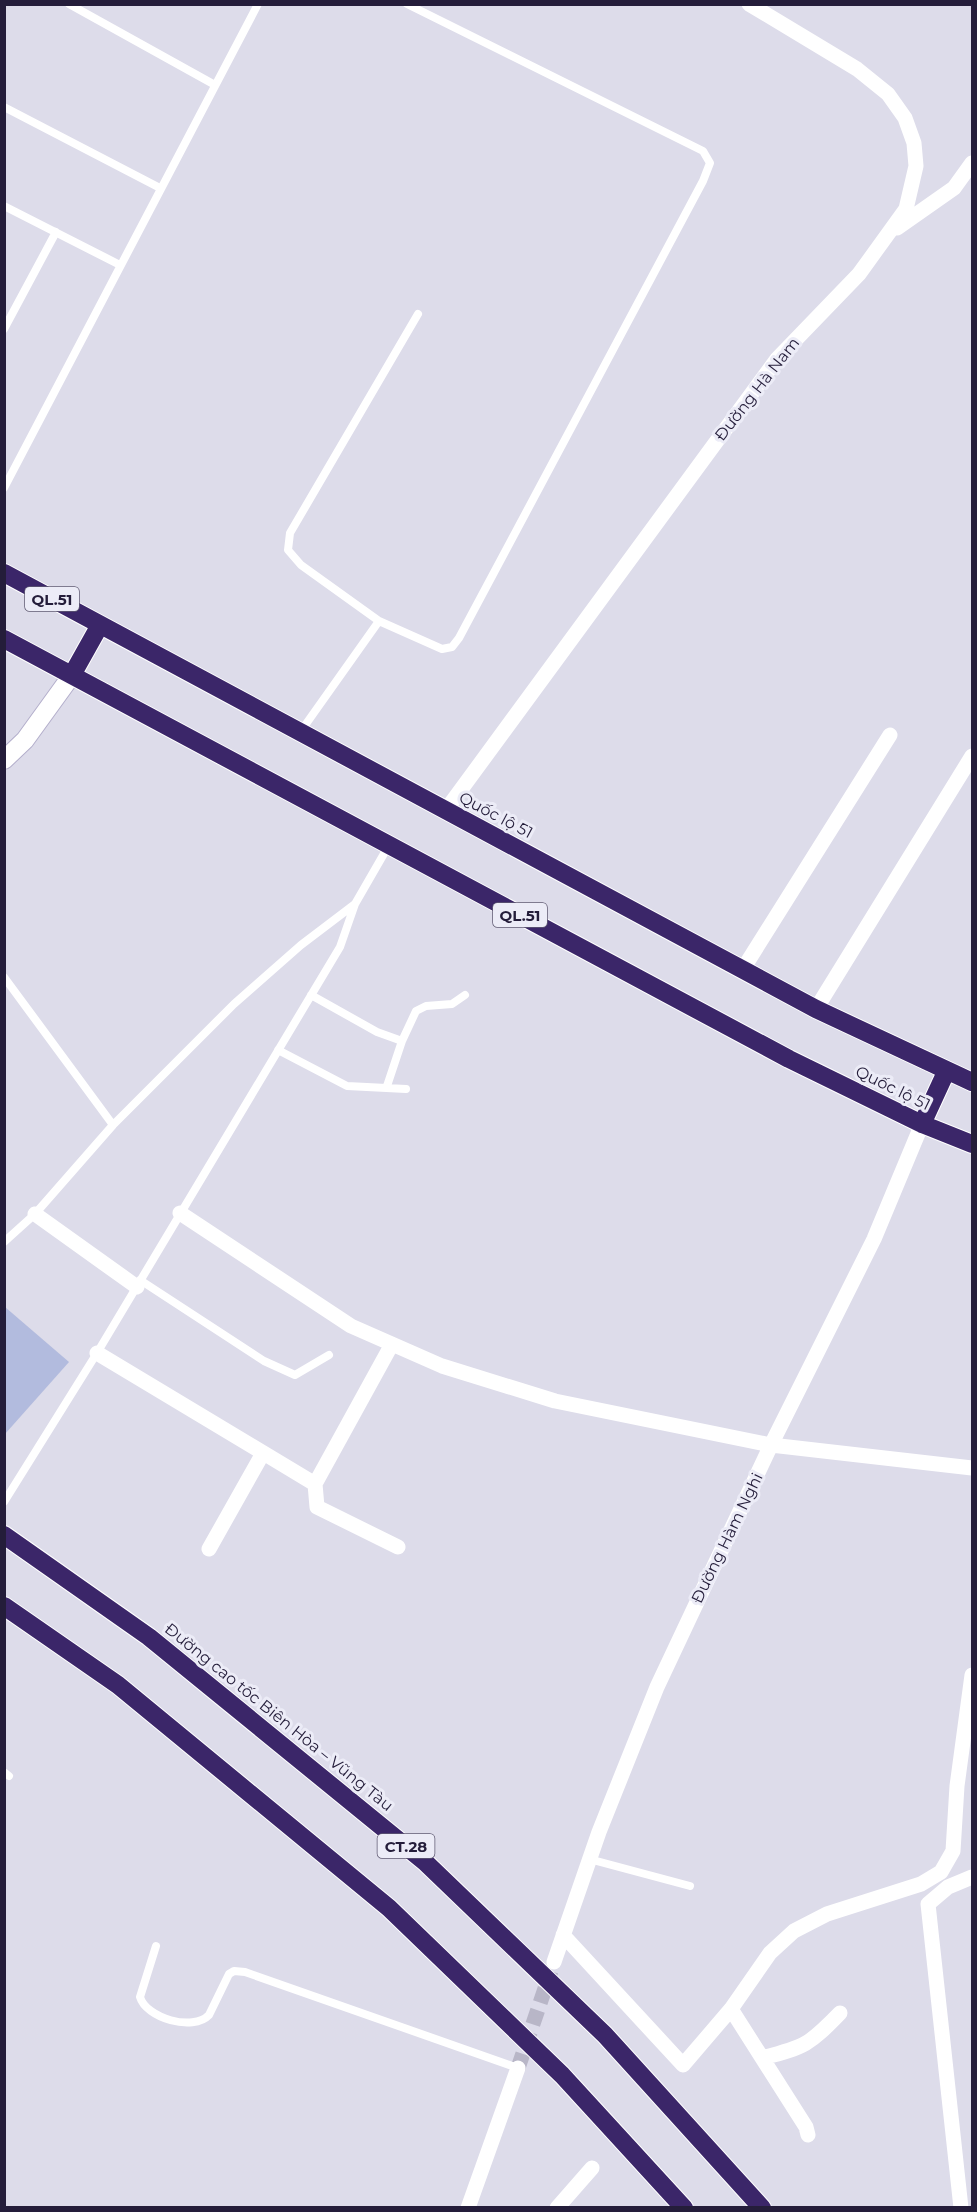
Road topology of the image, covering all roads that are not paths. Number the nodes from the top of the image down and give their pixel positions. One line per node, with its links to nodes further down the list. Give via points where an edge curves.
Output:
1 (69, 4): 5 (lane)
2 (258, 4): 5 (lane)
3 (408, 4): 17 (lane, via 703,151 710,163 704,181 459,638 452,647 442,649)
4 (749, 4): 10 (street, Đường Hà Nam, via 857,69 888,94 905,118 914,143 916,166 906,209)
5 (215, 85): 8 (lane)
6 (4, 107): 8 (lane)
7 (972, 163): 10 (street, via 954,188)
8 (160, 188): 12 (lane)
9 (4, 206): 11 (lane)
10 (892, 231): 25 (street, Đường Hà Nam, via 859,274 777,359)
11 (56, 232): 12 (lane); 14 (lane)
12 (120, 265): 15 (lane)
13 (418, 314): 17 (lane, via 290,533 288,549 301,565)
14 (4, 329)
15 (4, 488)
16 (4, 573): 18 (highway, Quốc lộ 51 / QL.51)
17 (380, 621): 21 (lane)
18 (100, 625): 20 (highway); 21 (highway, Quốc lộ 51 / QL.51)
19 (4, 639): 20 (highway, Quốc lộ 51 / QL.51)
20 (72, 675): 24 (street, via 25,740); 26 (highway, Quốc lộ 51 / QL.51)
21 (300, 732): 25 (highway, Quốc lộ 51 / QL.51)
22 (890, 735): 28 (street)
23 (972, 756): 32 (street)
24 (4, 760)
25 (446, 810): 28 (highway, Quốc lộ 51 / QL.51)
26 (388, 845): 27 (lane); 39 (highway, Quốc lộ 51 / QL.51, via 789,1059)
27 (355, 904): 31 (lane, via 340,947); 40 (lane, via 234,1004)
28 (743, 969): 32 (highway, Quốc lộ 51 / QL.51)
29 (4, 977): 40 (lane)
30 (465, 994): 33 (lane, via 452,1004 416,1011)
31 (311, 995): 33 (lane, via 377,1032); 34 (lane)
32 (816, 1009): 35 (highway, Quốc lộ 51 / QL.51)
33 (402, 1041): 37 (lane)
34 (278, 1050): 37 (lane, via 347,1086); 42 (lane)
35 (946, 1072): 36 (highway, Quốc lộ 51 / QL.51); 39 (highway)
36 (972, 1082)
37 (387, 1086): 38 (lane)
38 (406, 1089)
39 (922, 1124): 41 (highway, Quốc lộ 51 / QL.51); 49 (street, Đường Hàm Nghi, via 874,1239)
40 (113, 1125): 43 (lane)
41 (972, 1144)
42 (180, 1213): 45 (lane); 46 (street, via 351,1326)
43 (35, 1214): 44 (lane); 45 (street)
44 (4, 1242)
45 (139, 1284): 47 (lane); 48 (lane, via 264,1361 296,1375)
46 (392, 1344): 49 (street, via 442,1366 555,1401); 52 (street)
47 (97, 1353): 50 (street); 53 (lane)
48 (328, 1355)
49 (771, 1445): 51 (street); 59 (street, Đường Hàm Nghi, via 657,1687)
50 (263, 1454): 52 (street); 56 (street)
51 (972, 1468)
52 (315, 1484): 55 (street, via 317,1507)
53 (4, 1502)
54 (4, 1535): 74 (highway, Đường cao tốc Biên Hòa – Vũng Tàu / CT.28, via 149,1636 425,1862 605,2035)
55 (398, 1547)
56 (209, 1548)
57 (4, 1606): 73 (highway, via 118,1685 389,1908 562,2075)
58 (972, 1675): 65 (street, via 953,1851 940,1872 921,1884 827,1914 794,1931 770,1953)
59 (589, 1859): 61 (lane); 62 (street, Đường Hàm Nghi)
60 (972, 1877): 75 (street, via 948,1887 928,1904)
61 (690, 1886)
62 (563, 1935): 64 (street, Đường Hàm Nghi); 65 (street, via 683,2065)
63 (156, 1946): 68 (lane, via 140,1997 142,2005 184,2024 204,2021 229,1974 245,1972)
64 (554, 1962)
65 (731, 2009): 67 (street)
66 (840, 2013): 67 (street, via 812,2041)
67 (762, 2058): 69 (street)
68 (518, 2068): 71 (street)
69 (808, 2135)
70 (592, 2169): 72 (street)
71 (468, 2208)
72 (557, 2208)
73 (684, 2208)
74 (762, 2208)
75 (961, 2208)

